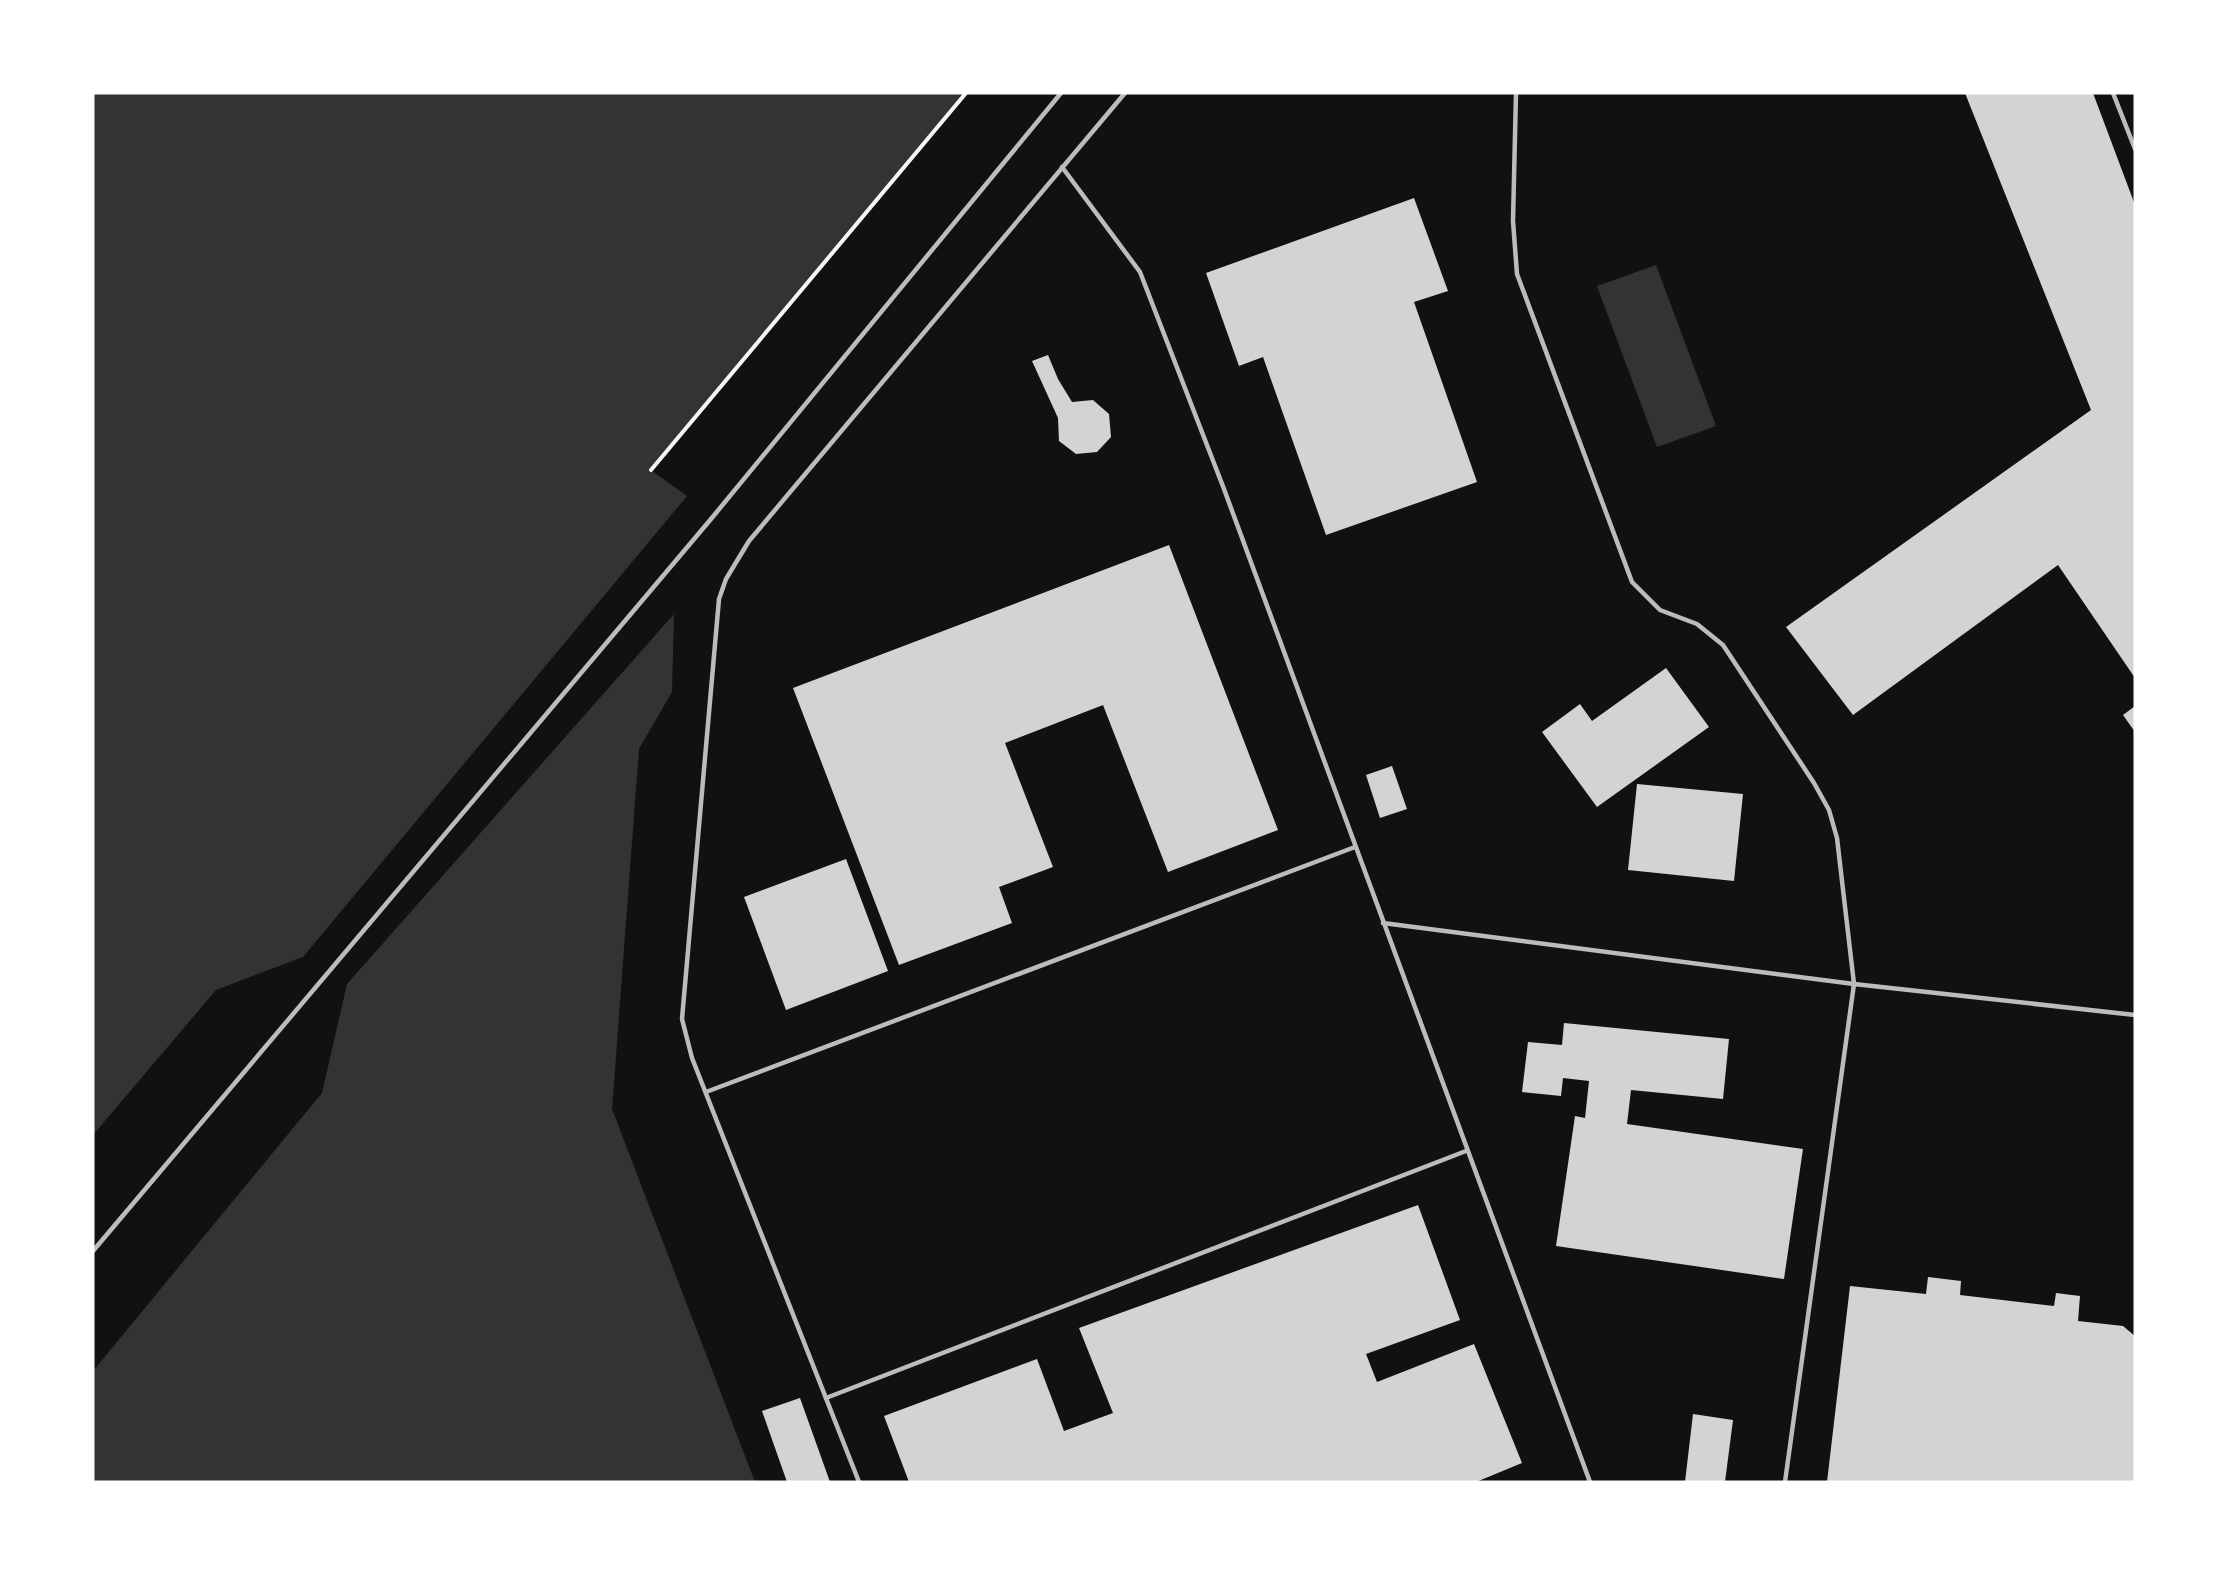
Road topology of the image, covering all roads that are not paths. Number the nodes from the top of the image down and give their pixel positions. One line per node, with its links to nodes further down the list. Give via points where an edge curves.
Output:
1 (1061, 93): 13 (lane, via 711,519)
2 (1125, 93): 6 (lane)
3 (1516, 93): 9 (lane, via 1517,274 1632,582 1649,602 1672,616 1697,624 1723,645 1829,810 1837,838)
4 (2113, 93): 5 (lane)
5 (2135, 149)
6 (1062, 167): 7 (lane, via 1140,272); 11 (lane, via 749,541 726,579 716,621 682,1019)
7 (1355, 847): 8 (lane); 11 (lane)
8 (1383, 923): 9 (lane); 12 (lane)
9 (1854, 984): 10 (lane); 17 (lane)
10 (2135, 1015)
11 (706, 1092): 14 (lane)
12 (1466, 1151): 14 (lane); 16 (lane)
13 (93, 1251)
14 (826, 1398): 15 (lane)
15 (859, 1482)
16 (1590, 1482)
17 (1785, 1482)

